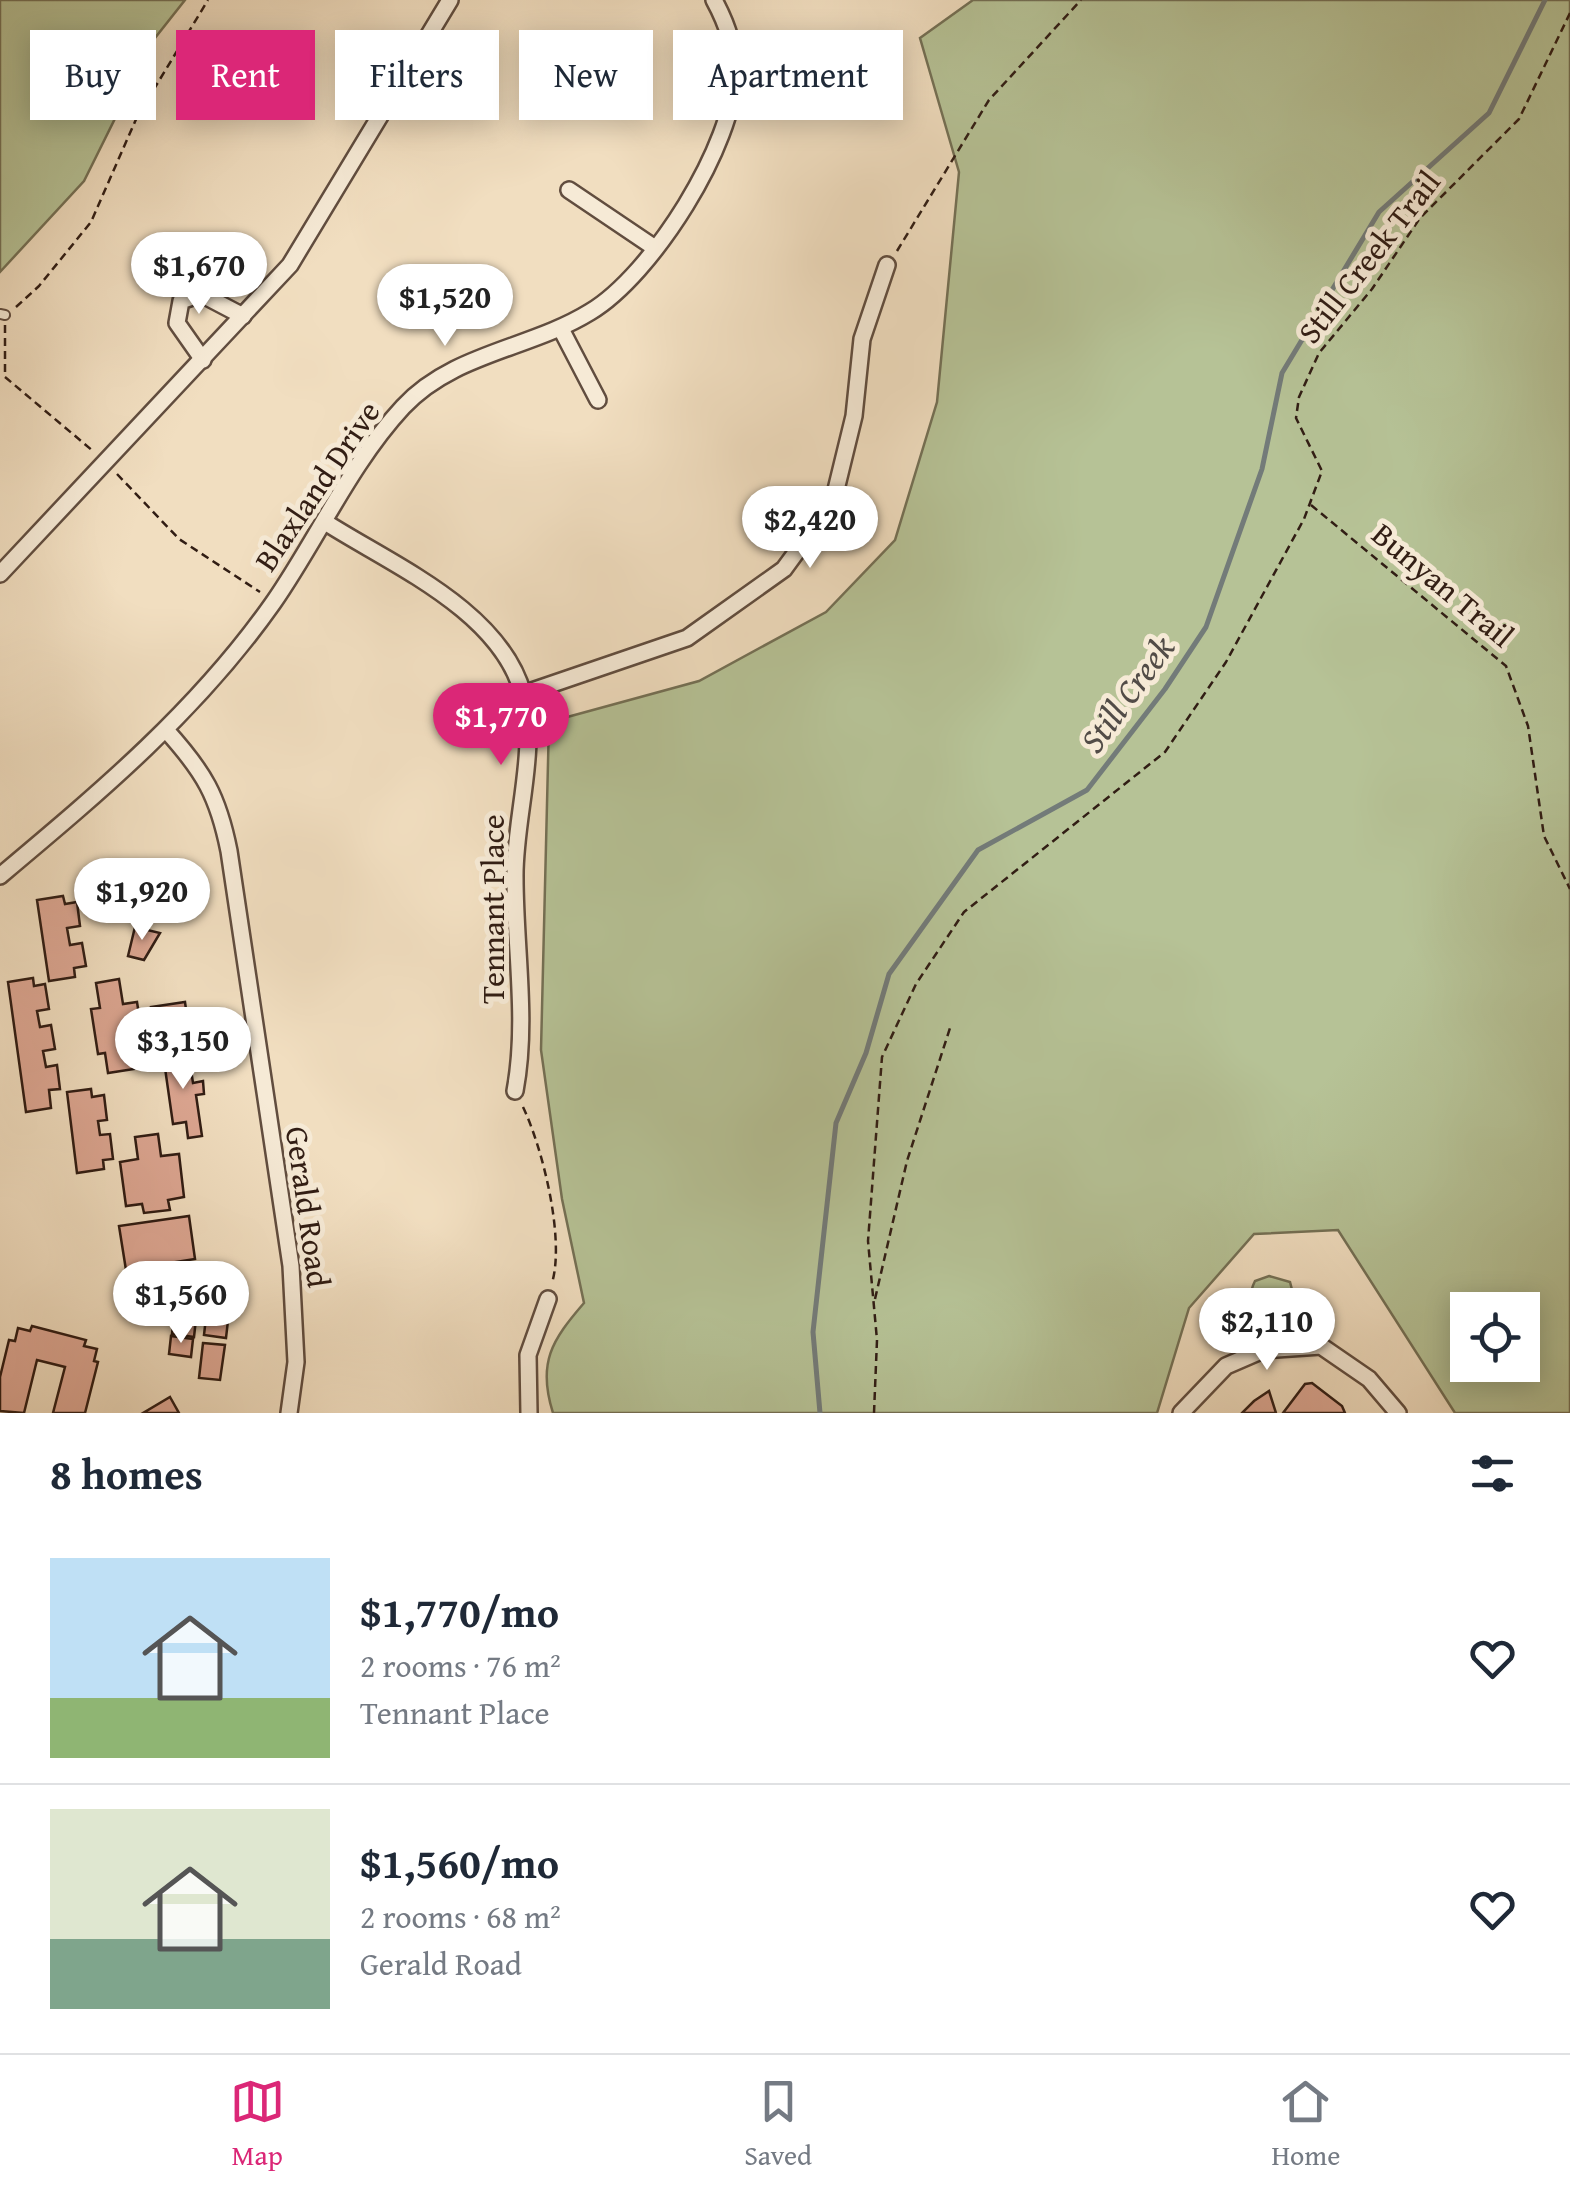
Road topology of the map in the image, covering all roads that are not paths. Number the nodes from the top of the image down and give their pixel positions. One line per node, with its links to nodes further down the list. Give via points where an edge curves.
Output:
1 (450, 0): 6 (street, via 290,266)
2 (714, 0): 4 (street, Blaxland Drive, via 735,70 732,106 718,144)
3 (570, 190): 4 (street)
4 (655, 248): 7 (street, Blaxland Drive, via 626,285)
5 (887, 265): 12 (street, via 862,339 854,416 833,502 784,570 687,638)
6 (242, 316): 8 (street); 8 (street, via 201,294 181,301 177,323)
7 (561, 330): 9 (street); 10 (street, Blaxland Drive, via 475,358 414,397 376,440)
8 (203, 360): 11 (street)
9 (598, 400)
10 (324, 522): 12 (street, Tennant Place, via 482,627); 13 (street, Blaxland Drive, via 274,602)
11 (0, 574)
12 (523, 694): 15 (street, Tennant Place, via 526,744 514,858 523,1050)
13 (166, 730): 14 (street, Blaxland Drive); 17 (street, Gerald Road, via 212,790 229,852 292,1266 296,1362)
14 (0, 876)
15 (516, 1092)
16 (548, 1299): 18 (street, via 528,1355)
17 (289, 1413)
18 (529, 1413)
19 (1180, 1413): 20 (street, via 1226,1366 1264,1350 1321,1346 1370,1380)
20 (1398, 1413)

